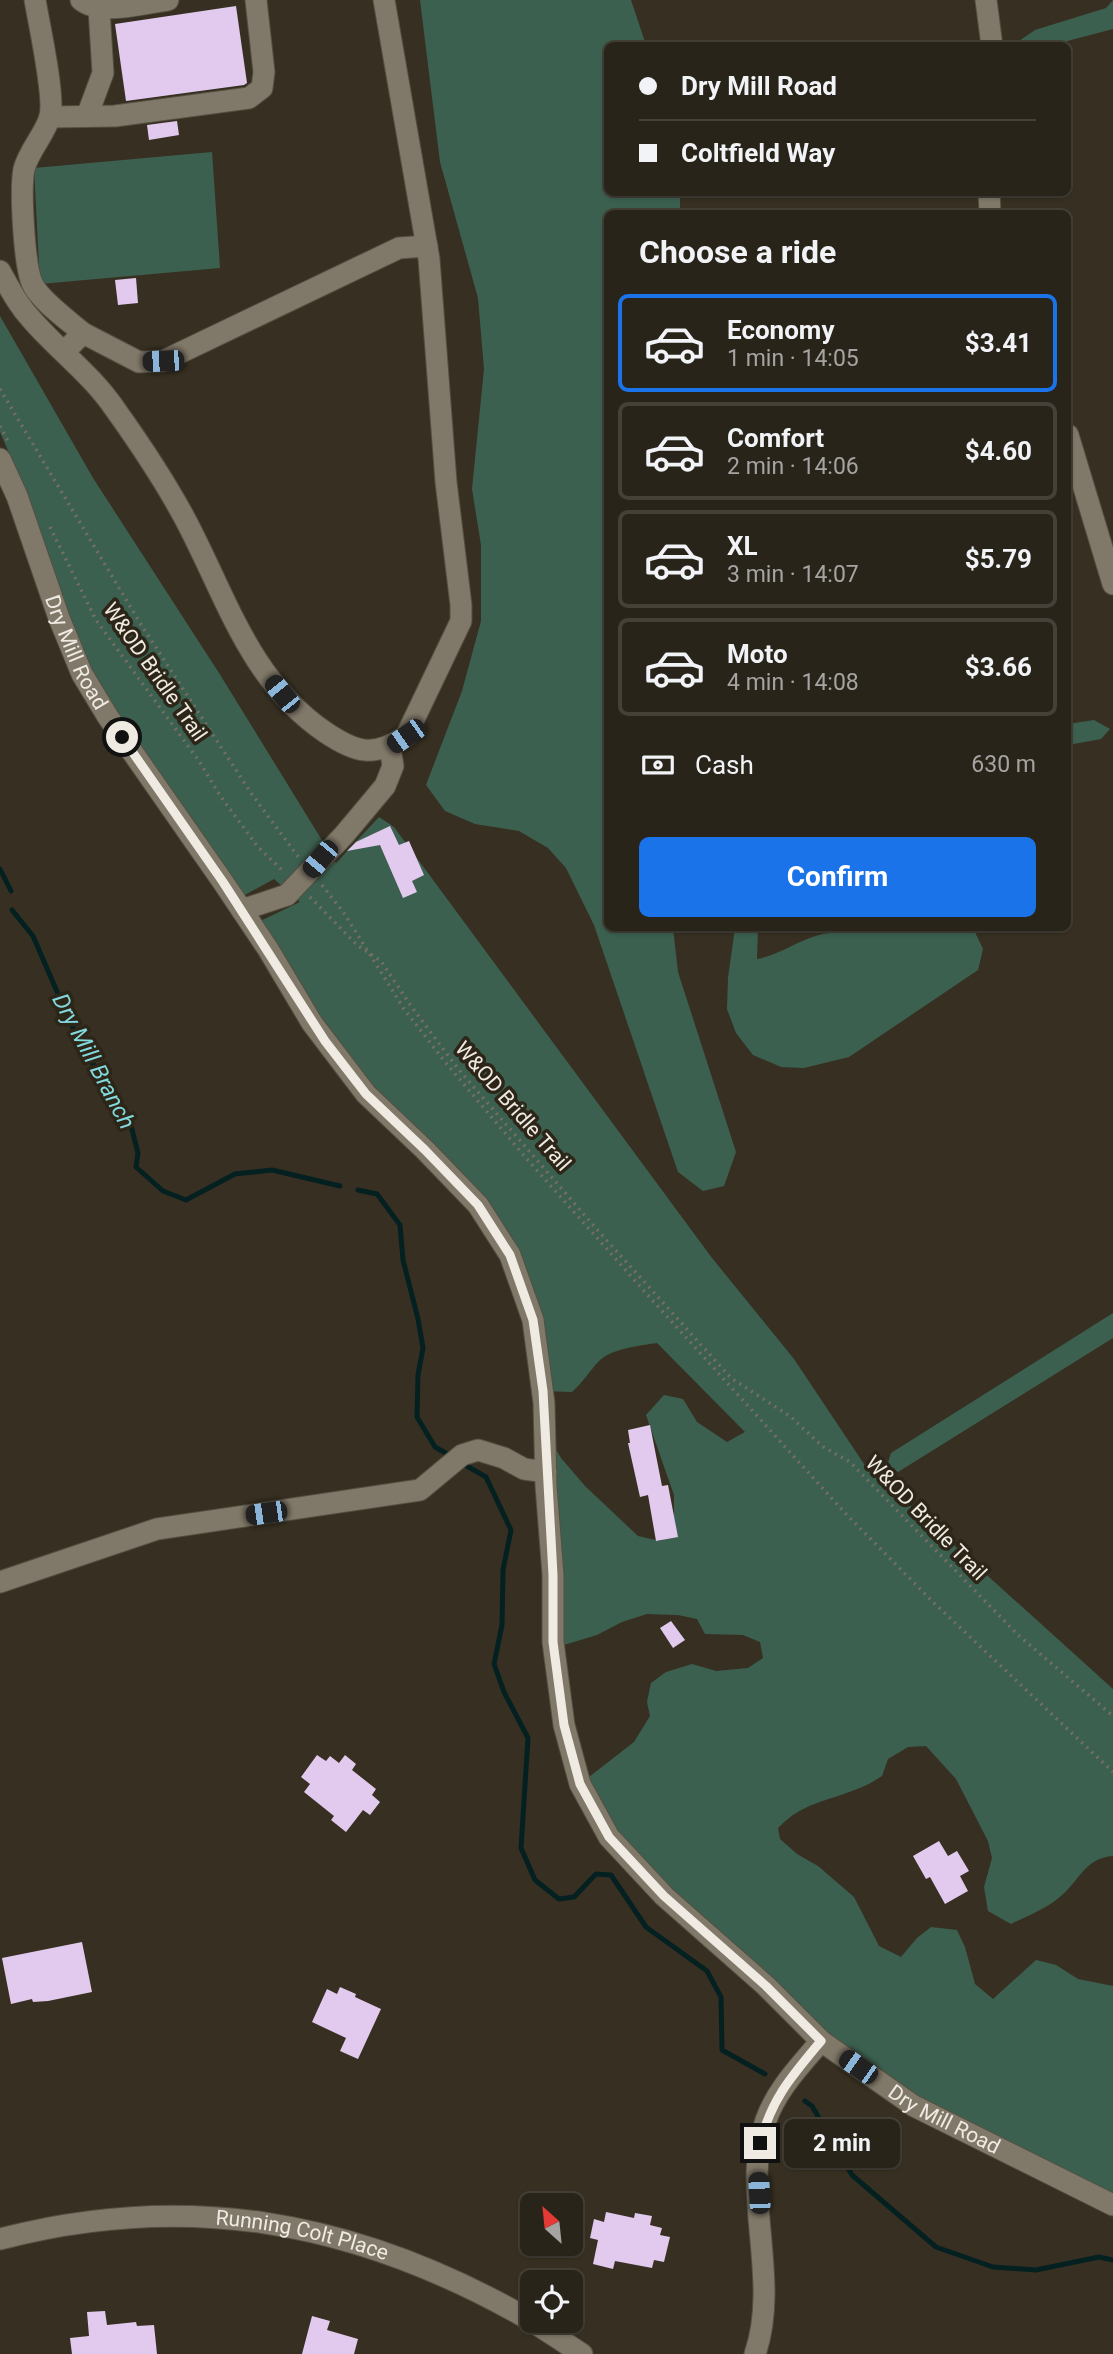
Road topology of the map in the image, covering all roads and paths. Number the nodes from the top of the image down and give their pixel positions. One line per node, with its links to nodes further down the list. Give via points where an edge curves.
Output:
1 (35, 0): 9 (street)
2 (168, 0): 6 (street)
3 (256, 0): 8 (street, via 264,72 262,88 249,98)
4 (384, 0): 10 (street)
5 (986, 0): 7 (street)
6 (90, 4): 8 (street, via 103,73)
7 (991, 42)
8 (87, 116): 9 (street)
9 (50, 117): 12 (street, via 24,168 21,196 30,273 40,294)
10 (427, 246): 12 (street, via 399,248 163,361 139,362); 20 (street, via 461,621 406,736)
11 (0, 271): 13 (street, via 17,302)
12 (83, 333): 13 (street)
13 (64, 352): 20 (street, via 90,376 159,475 238,631 294,709 356,749)
14 (0, 389): 21 (path, via 140,623)
15 (0, 426): 17 (path)
16 (1071, 445): 19 (street)
17 (5, 452): 22 (street, Dry Mill Road, via 82,674)
18 (49, 525): 21 (path, W&OD Bridle Trail, via 96,620 221,797 258,847)
19 (1113, 584)
20 (390, 747): 21 (street, via 393,766 385,786)
21 (304, 878): 22 (street, via 287,895); 23 (path, W&OD Bridle Trail); 23 (path, via 344,913)
22 (242, 911): 24 (street, Dry Mill Road, via 312,1023 366,1094 478,1205 510,1255 533,1320 544,1403)
23 (367, 952): 26 (path, W&OD Bridle Trail, via 381,961 459,1070 732,1378 850,1462 1018,1634); 27 (path, via 404,1009 485,1111 793,1457 932,1601)
24 (546, 1472): 25 (street, via 524,1469 478,1450 462,1455 420,1490 157,1530); 28 (street, Dry Mill Road, via 553,1642 564,1725 580,1784 609,1837 664,1896)
25 (0, 1582)
26 (1113, 1716)
27 (1113, 1772)
28 (821, 2041): 29 (street, Dry Mill Road, via 914,2106); 32 (street, via 775,2099 760,2143 765,2311)
29 (1113, 2205)
30 (0, 2239): 31 (street, Running Colt Place, via 84,2222 179,2214 305,2230 395,2256 454,2281 516,2312)
31 (582, 2354)
32 (755, 2354)

